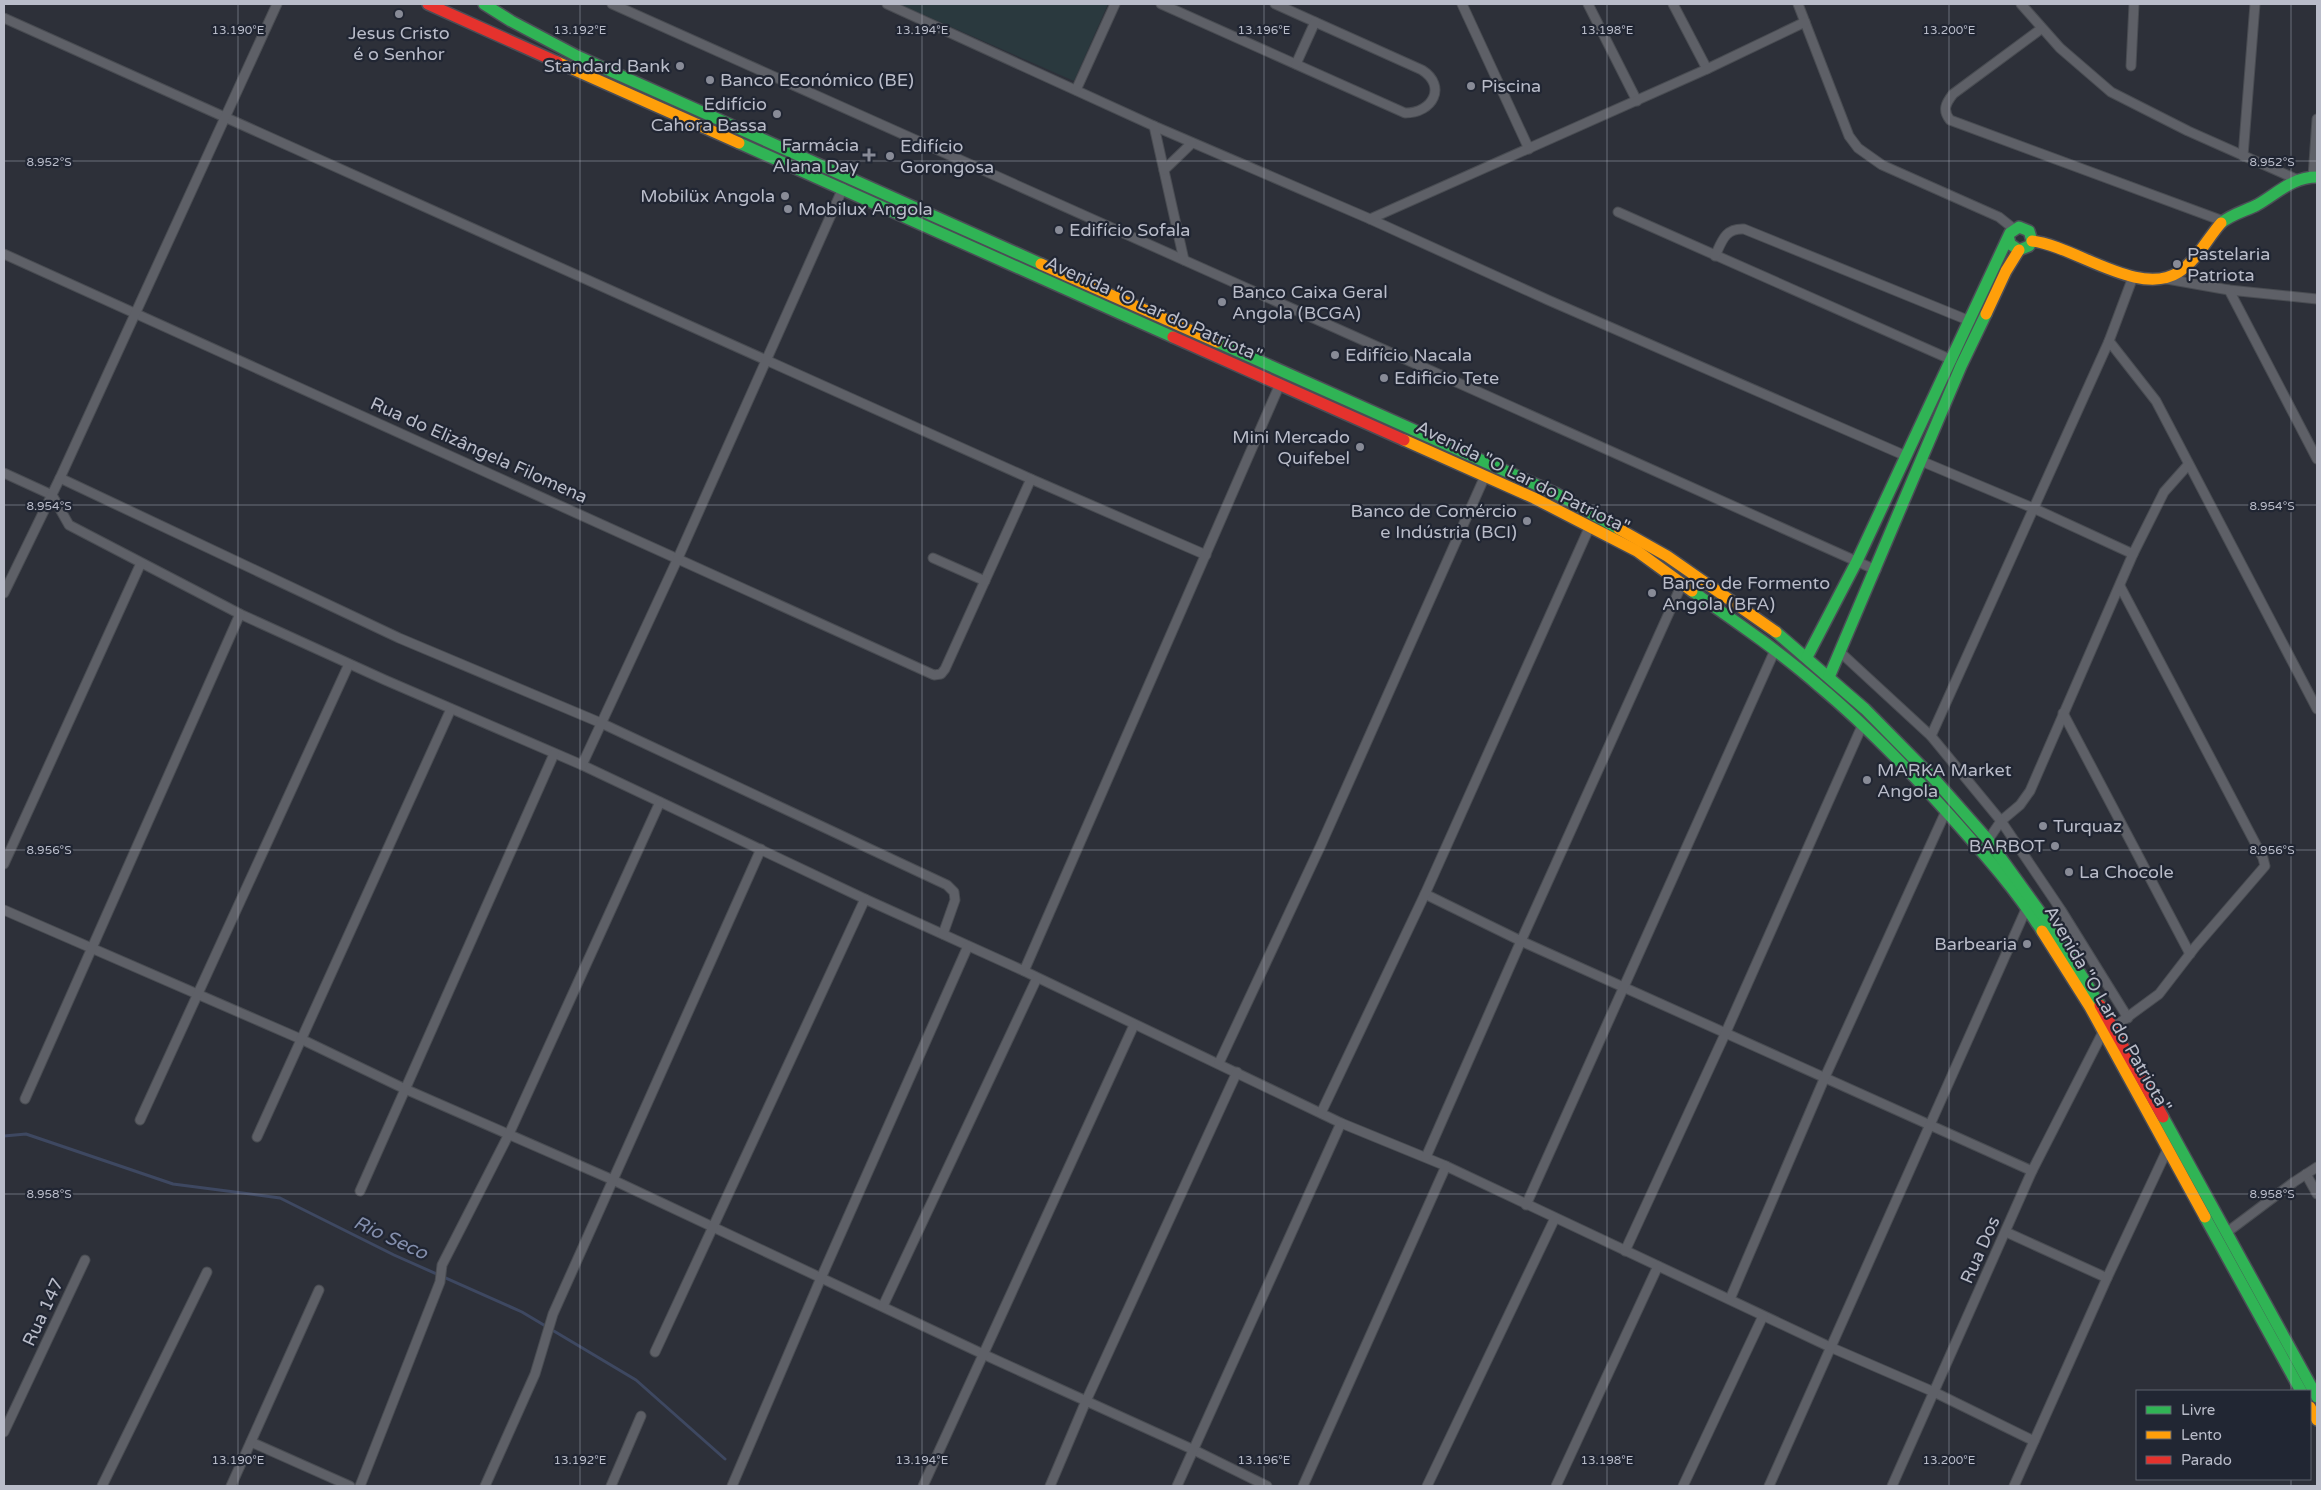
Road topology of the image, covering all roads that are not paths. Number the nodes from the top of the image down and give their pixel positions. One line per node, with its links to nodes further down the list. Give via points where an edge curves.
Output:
1 (277, 4): 25 (street)
2 (428, 4): 34 (main road, Avenida "O Lar do Patriota")
3 (484, 4): 80 (main road, Avenida "O Lar do Patriota", via 577,56 1557,494 1683,567)
4 (612, 4): 43 (street)
5 (887, 4): 23 (street)
6 (1114, 4): 23 (street)
7 (1160, 4): 20 (street)
8 (1275, 4): 17 (street)
9 (1462, 4): 29 (street)
10 (1588, 4): 24 (street)
11 (1673, 4): 22 (street)
12 (1798, 4): 18 (street)
13 (2021, 4): 19 (street)
14 (2134, 4): 21 (street)
15 (2255, 4): 30 (street)
16 (4, 18): 25 (street)
17 (1315, 22): 20 (street); 20 (street, via 1428,74 1435,87 1432,102 1421,111 1405,113)
18 (1806, 22): 22 (street); 38 (street, via 1849,136 1858,148 1882,165 1999,217)
19 (2041, 30): 30 (street, via 2110,92); 37 (street, via 1954,94 1945,107 1950,120)
20 (1296, 64)
21 (2131, 66)
22 (1707, 69): 24 (street)
23 (1076, 90): 27 (street)
24 (1637, 101): 29 (street)
25 (224, 118): 48 (street); 51 (street)
26 (2317, 119): 32 (street)
27 (1154, 126): 28 (street); 31 (street)
28 (1192, 142): 31 (street); 36 (street)
29 (1530, 149): 36 (street)
30 (2243, 156): 33 (street)
31 (1164, 170): 43 (street)
32 (2315, 177): 33 (main road)
33 (2296, 179): 37 (main road, via 2259,204)
34 (842, 188): 51 (street); 53 (main road, Avenida "O Lar do Patriota")
35 (1618, 212): 42 (street)
36 (1370, 219): 54 (street)
37 (2224, 221): 45 (main road, via 2184,269)
38 (2011, 234): 39 (main road, via 2019,227 2029,231); 40 (main road, via 2010,244); 49 (main road)
39 (2032, 241): 40 (main road); 44 (main road, via 2053,244)
40 (2019, 250): 56 (main road, via 1974,336)
41 (4, 254): 48 (street, Rua do Elizângela Filomena)
42 (1715, 256): 49 (street, via 1725,235 1734,228 1744,229); 52 (street)
43 (1184, 260): 69 (street)
44 (2133, 277): 45 (main road); 50 (street)
45 (2167, 279): 46 (street)
46 (2229, 290): 47 (street); 55 (street)
47 (2317, 299)
48 (136, 313): 60 (street); 67 (street, Rua do Elizângela Filomena)
49 (1970, 321): 52 (main road)
50 (2109, 342): 57 (street, via 2156,401); 63 (street)
51 (766, 359): 61 (street); 67 (street)
52 (1952, 360): 54 (main road)
53 (1280, 384): 59 (main road, Avenida "O Lar do Patriota"); 66 (street)
54 (1906, 456): 69 (main road)
55 (2317, 459)
56 (1922, 461): 63 (street); 71 (main road)
57 (2188, 465): 65 (street, via 2164,492); 84 (street)
58 (4, 473): 62 (street)
59 (1485, 476): 64 (main road, Avenida "O Lar do Patriota"); 115 (street)
60 (60, 478): 62 (street); 86 (street, via 399,638)
61 (1031, 479): 66 (street); 73 (street)
62 (52, 495): 70 (street, via 69,525); 72 (street)
63 (2033, 508): 65 (street); 88 (street)
64 (1590, 526): 74 (main road, Avenida "O Lar do Patriota", via 1637,551); 97 (street)
65 (2133, 554): 75 (street)
66 (1206, 555): 106 (street)
67 (678, 558): 73 (street, Rua do Elizângela Filomena, via 934,675 945,670); 86 (street)
68 (933, 558): 73 (street)
69 (1857, 561): 71 (street); 80 (main road)
70 (141, 563): 77 (street); 96 (street)
71 (1876, 570): 79 (main road)
72 (7, 577): 76 (street)
73 (985, 581)
74 (1682, 584): 78 (main road, Avenida "O Lar do Patriota"); 102 (street)
75 (2120, 586): 85 (street); 105 (street, via 2265,862 2263,870)
76 (4, 593)
77 (240, 614): 81 (street); 104 (street)
78 (1775, 650): 87 (main road, Avenida "O Lar do Patriota"); 108 (street)
79 (1840, 652): 82 (main road); 88 (street)
80 (1807, 656): 82 (main road, Avenida "O Lar do Patriota")
81 (348, 664): 83 (street); 109 (street)
82 (1829, 677): 94 (main road, Avenida "O Lar do Patriota", via 1865,709)
83 (451, 709): 89 (street); 114 (street)
84 (2317, 709)
85 (2063, 713): 93 (street, via 2026,799); 105 (street)
86 (601, 723): 90 (street); 101 (street, via 947,885 954,892 955,900)
87 (1862, 726): 92 (main road, Avenida "O Lar do Patriota"); 113 (street)
88 (1930, 736): 93 (street)
89 (554, 754): 90 (street); 118 (street)
90 (582, 765): 91 (street)
91 (660, 802): 95 (street); 124 (street)
92 (1946, 811): 99 (main road, Avenida "O Lar do Patriota"); 117 (street)
93 (2001, 821): 94 (street); 110 (street)
94 (1988, 840): 112 (main road, Avenida "O Lar do Patriota", via 2053,930)
95 (761, 849): 98 (street); 132 (street)
96 (4, 864)
97 (1425, 894): 102 (street); 120 (street)
98 (865, 899): 101 (street); 137 (street)
99 (2027, 907): 112 (main road, Avenida "O Lar do Patriota"); 123 (street)
100 (4, 910): 104 (street)
101 (944, 934): 103 (street)
102 (1521, 941): 108 (street); 127 (street)
103 (968, 946): 106 (street); 144 (street)
104 (93, 948): 109 (street); 119 (street)
105 (2190, 954): 110 (street, via 2159,994)
106 (1024, 971): 107 (street)
107 (1037, 978): 111 (street); 148 (street)
108 (1623, 987): 113 (street); 135 (street)
109 (197, 993): 114 (street); 121 (street)
110 (2128, 1018): 112 (street)
111 (1134, 1025): 115 (street); 152 (street)
112 (2109, 1028): 126 (main road, Avenida "O Lar do Patriota"); 130 (street, Rua Dos); 139 (main road, Avenida "O Lar do Patriota")
113 (1726, 1032): 117 (street); 140 (street)
114 (303, 1040): 118 (street); 125 (street)
115 (1220, 1063): 116 (street)
116 (1237, 1072): 120 (street); 156 (street)
117 (1825, 1077): 123 (street); 147 (street)
118 (405, 1089): 124 (street); 133 (street)
119 (25, 1099)
120 (1321, 1113): 122 (street)
121 (140, 1120)
122 (1341, 1122): 127 (street); 163 (street)
123 (1929, 1124): 130 (street); 150 (street)
124 (509, 1134): 132 (street); 167 (street, via 442,1265 440,1282)
125 (257, 1137)
126 (2168, 1148): 145 (street); 153 (main road, Avenida "O Lar do Patriota")
127 (1426, 1157): 128 (street)
128 (1446, 1166): 135 (street); 175 (street)
129 (2317, 1167): 131 (street)
130 (2032, 1171): 138 (street, Rua Dos)
131 (2306, 1174): 134 (street); 139 (street)
132 (613, 1180): 137 (street); 168 (street, via 553,1314 535,1374)
133 (360, 1191)
134 (2317, 1194)
135 (1526, 1205): 136 (street)
136 (1555, 1218): 140 (street); 176 (street)
137 (713, 1228): 144 (street); 151 (street)
138 (2006, 1232): 145 (street); 154 (street, Rua Dos)
139 (2226, 1233): 155 (main road, Avenida "O Lar do Patriota")
140 (1625, 1251): 142 (street)
141 (85, 1260): 160 (street, Rua 147)
142 (1658, 1266): 147 (street); 177 (street)
143 (207, 1272): 164 (street)
144 (821, 1278): 148 (street); 170 (street)
145 (2107, 1278): 161 (street)
146 (319, 1290): 162 (street)
147 (1730, 1299): 149 (street)
148 (883, 1306): 152 (street)
149 (1763, 1316): 150 (street); 178 (street)
150 (1830, 1347): 154 (street); 179 (street)
151 (655, 1352)
152 (985, 1355): 156 (street); 171 (street)
153 (2300, 1390)
154 (1934, 1392): 161 (street); 180 (street, Rua Dos)
155 (2317, 1397)
156 (1086, 1401): 163 (street); 172 (street)
157 (2311, 1409): 159 (main road)
158 (642, 1416): 169 (street)
159 (2317, 1420)
160 (4, 1432)
161 (2034, 1441): 181 (street)
162 (251, 1442): 165 (street); 166 (street)
163 (1194, 1450): 173 (street); 174 (street)
164 (102, 1486)
165 (231, 1486)
166 (350, 1486)
167 (360, 1486)
168 (485, 1486)
169 (611, 1486)
170 (732, 1486)
171 (924, 1486)
172 (1050, 1486)
173 (1177, 1486)
174 (1267, 1486)
175 (1303, 1486)
176 (1427, 1486)
177 (1556, 1486)
178 (1683, 1486)
179 (1768, 1486)
180 (1892, 1486)
181 (2014, 1486)

